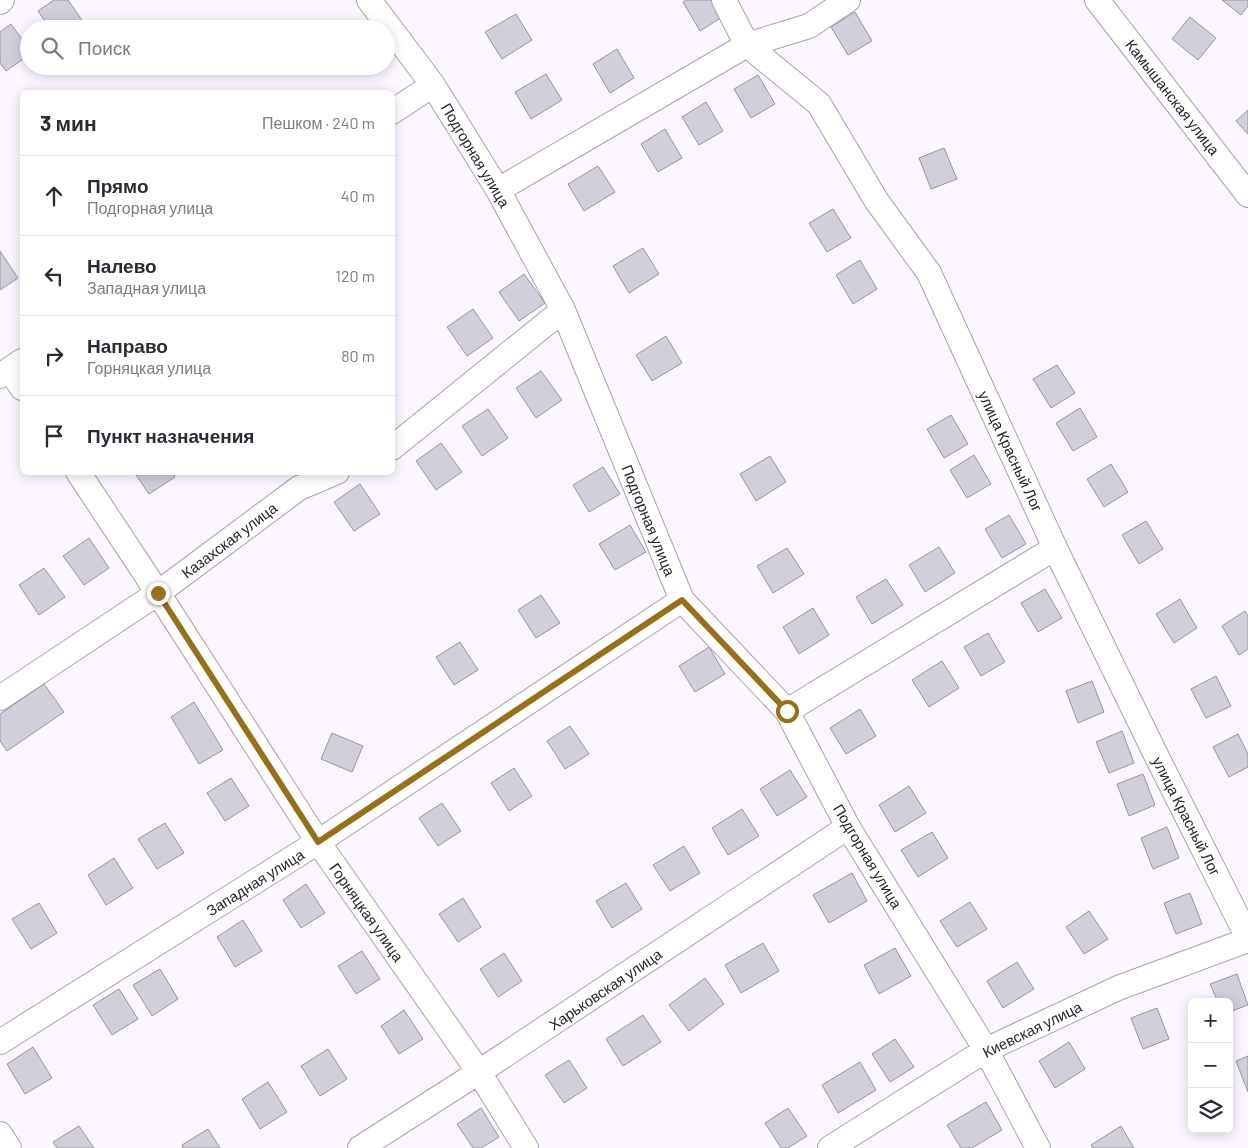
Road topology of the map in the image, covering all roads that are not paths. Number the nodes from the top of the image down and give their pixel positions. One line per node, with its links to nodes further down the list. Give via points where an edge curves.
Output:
1 (369, 0): 5 (street, Подгорная улица)
2 (724, 0): 7 (street, улица Красный Лог)
3 (848, 0): 7 (street, via 810,26)
4 (1097, 0): 11 (street, Камышанская улица)
5 (384, 20)
6 (395, 34): 8 (street, Подгорная улица)
7 (747, 46): 10 (street); 16 (street, улица Красный Лог, via 819,104 876,200 929,273)
8 (433, 84): 9 (street); 10 (street, Подгорная улица)
9 (395, 110)
10 (498, 190): 12 (street, Подгорная улица)
11 (1248, 195)
12 (563, 310): 13 (street); 18 (street, Подгорная улица)
13 (395, 446)
14 (80, 475): 17 (street, Горняцкая улица)
15 (329, 475): 17 (street, Казахская улица, via 299,488)
16 (1055, 548): 20 (street); 23 (street, улица Красный Лог)
17 (158, 593): 19 (street, Казахская улица); 22 (street, Горняцкая улица)
18 (682, 600): 20 (street, Подгорная улица); 22 (street, Западная улица)
19 (0, 698)
20 (787, 711): 21 (street, Подгорная улица)
21 (848, 826): 25 (street, Подгорная улица); 26 (street, Харьковская улица)
22 (318, 842): 24 (street, Западная улица); 26 (street, Горняцкая улица)
23 (1248, 939): 25 (street, Киевская улица, via 1118,988)
24 (0, 1042)
25 (986, 1050): 31 (street, Киевская улица); 32 (street, Подгорная улица)
26 (479, 1072): 29 (street, Харьковская улица); 30 (street, Горняцкая улица)
27 (0, 1134): 28 (street)
28 (9, 1148)
29 (360, 1148)
30 (526, 1148)
31 (830, 1148)
32 (1038, 1148)

